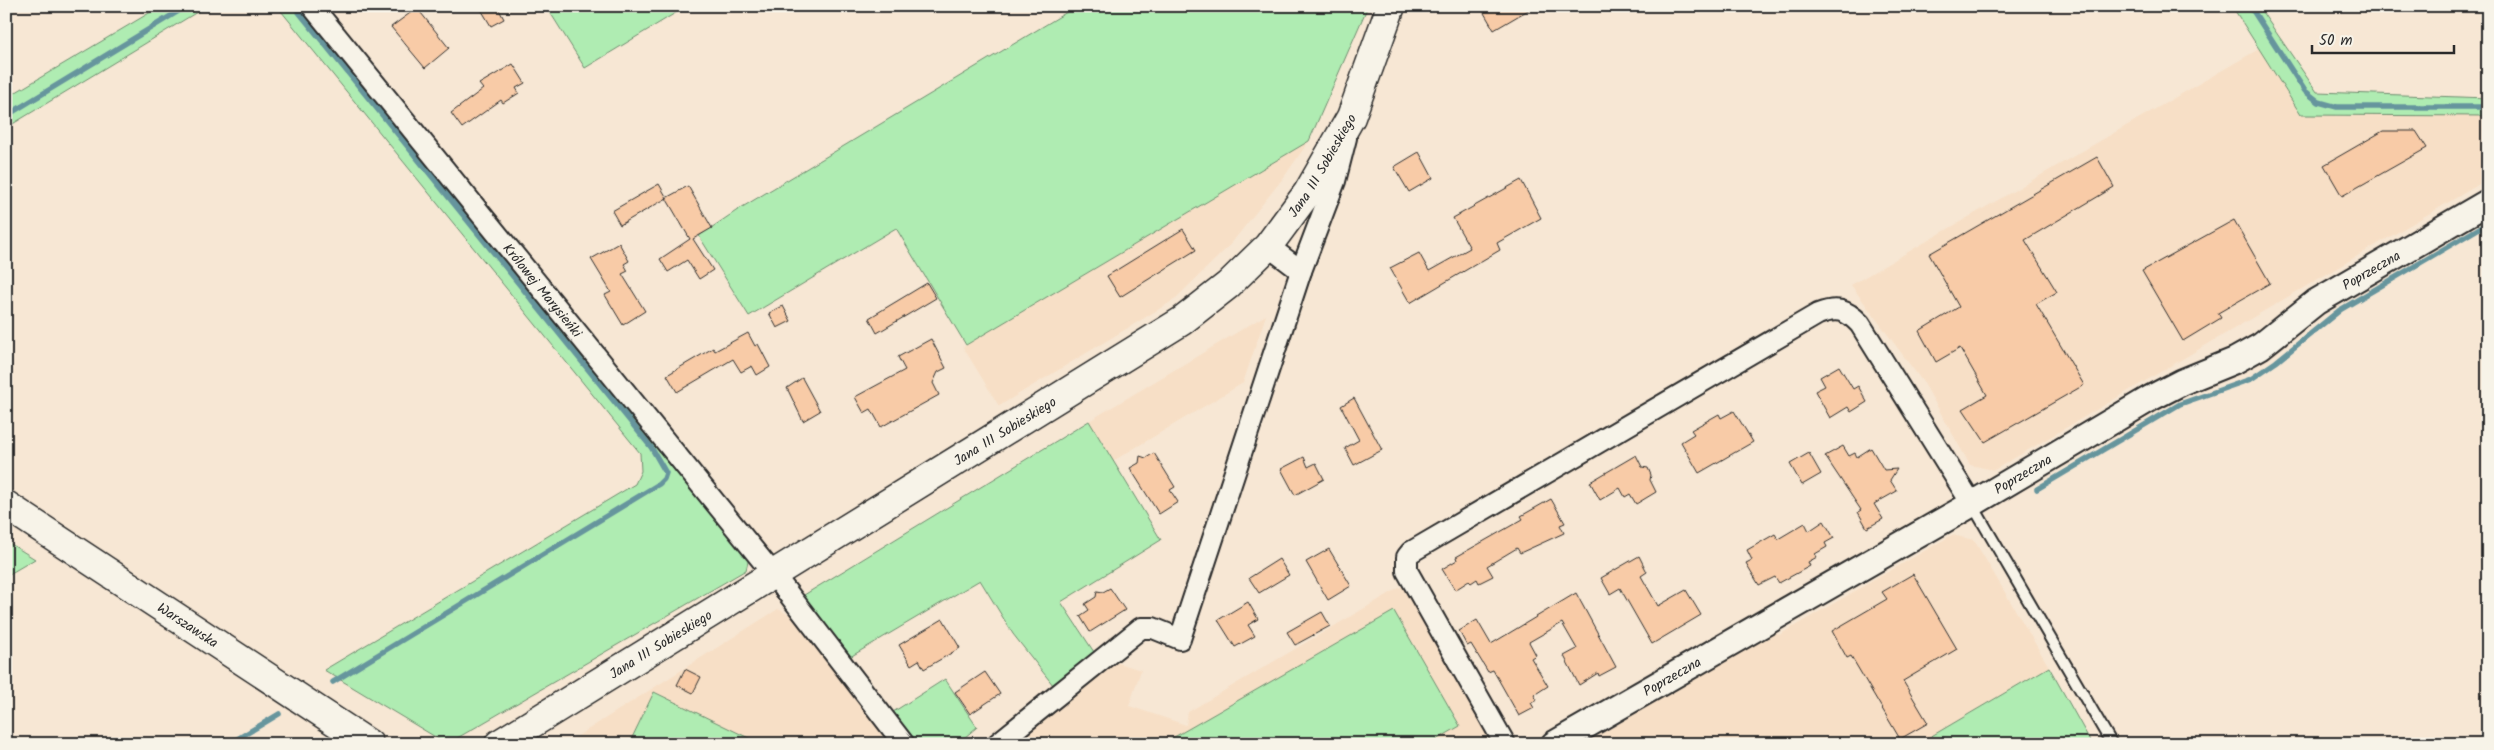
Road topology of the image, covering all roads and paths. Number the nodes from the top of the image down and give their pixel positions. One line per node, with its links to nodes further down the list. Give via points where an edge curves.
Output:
1 (312, 6): 9 (street, Królowej Marysieńki)
2 (1391, 6): 3 (main road, Jana III Sobieskiego)
3 (1351, 118): 5 (main road, Jana III Sobieskiego, via 1308,192); 6 (street, via 1336,181)
4 (2488, 202): 7 (street, Poprzeczna, via 2316,302 2243,357 2151,398)
5 (1268, 246): 6 (street); 9 (main road, Jana III Sobieskiego, via 1228,285 1182,321)
6 (1301, 271): 13 (street, via 1180,639 1153,628 1142,628)
7 (1972, 504): 14 (street, via 1860,324 1850,313 1838,309 1818,314 1407,557 1407,571); 15 (street, Poprzeczna); 16 (lane)
8 (6, 506): 10 (main road, Warszawska)
9 (774, 575): 11 (main road, Jana III Sobieskiego); 12 (street, Królowej Marysieńki)
10 (369, 744)
11 (499, 744)
12 (904, 744)
13 (997, 744)
14 (1506, 744)
15 (1554, 744)
16 (2112, 744)

